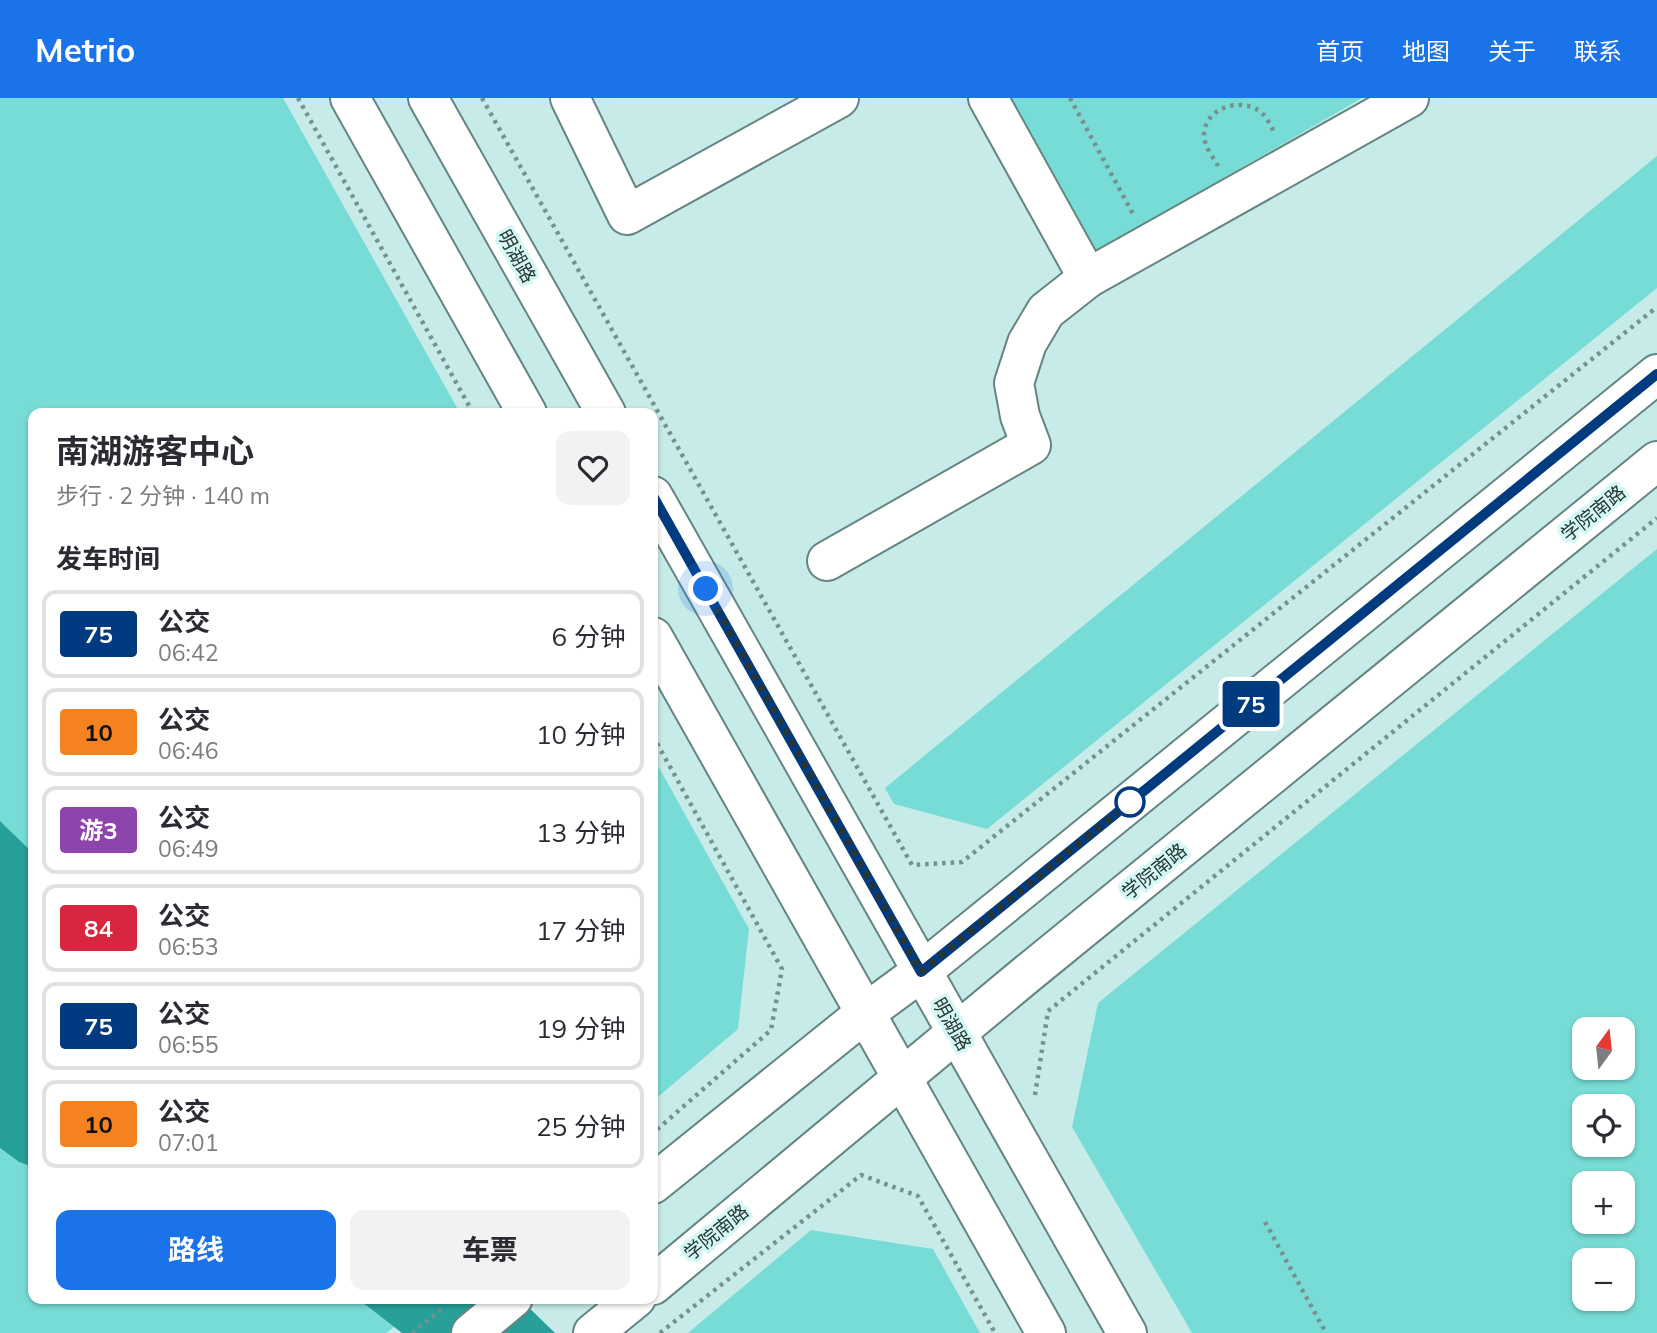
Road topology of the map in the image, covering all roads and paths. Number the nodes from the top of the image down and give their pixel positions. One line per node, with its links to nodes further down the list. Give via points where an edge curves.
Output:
1 (298, 98): 18 (path)
2 (350, 98): 19 (main road)
3 (428, 98): 20 (main road, 明湖路)
4 (482, 98): 21 (path)
5 (570, 98): 6 (main road, via 627,215)
6 (839, 98)
7 (988, 98): 15 (main road)
8 (1070, 98): 14 (path)
9 (1220, 98): 11 (path)
10 (1409, 98): 12 (main road)
11 (1224, 105): 12 (path, via 1243,103 1258,109); 13 (path, via 1208,122 1204,135)
12 (1291, 164): 13 (main road)
13 (1235, 196): 14 (main road)
14 (1148, 243): 15 (main road)
15 (1088, 278): 26 (main road, via 1046,311 1027,343 1014,383 1031,445)
16 (1657, 307): 22 (path, via 962,862 912,865)
17 (1657, 374): 29 (main road)
18 (470, 408)
19 (524, 408)
20 (603, 408)
21 (656, 408)
22 (658, 412)
23 (1657, 461): 31 (main road, 学院南路)
24 (658, 505): 29 (main road, 明湖路)
25 (1657, 518): 33 (path, via 1048,1011)
26 (827, 561)
27 (658, 646): 30 (main road)
28 (658, 745): 34 (path, via 782,969 771,1030)
29 (921, 972): 30 (main road); 31 (main road, 明湖路)
30 (864, 1014): 32 (main road); 35 (main road)
31 (957, 1032): 32 (main road, 学院南路); 45 (main road, 明湖路)
32 (902, 1080): 37 (main road, 学院南路); 44 (main road)
33 (1033, 1104)
34 (658, 1129)
35 (658, 1180)
36 (1265, 1222): 46 (path)
37 (658, 1280)
38 (506, 1304): 41 (main road)
39 (444, 1307): 40 (path)
40 (412, 1333)
41 (471, 1333)
42 (660, 1333): 43 (path, via 861,1175 918,1196)
43 (995, 1333)
44 (1046, 1333)
45 (1127, 1333)
46 (1326, 1333)

